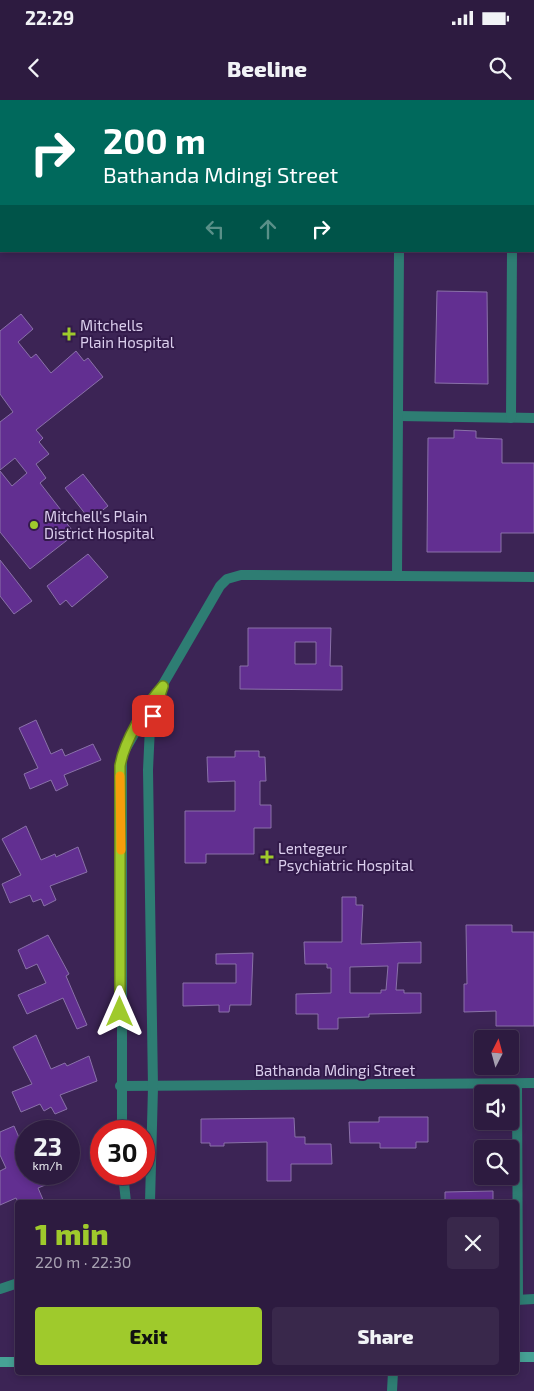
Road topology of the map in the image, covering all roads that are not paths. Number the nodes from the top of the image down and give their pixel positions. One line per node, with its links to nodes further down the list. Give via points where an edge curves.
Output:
1 (399, 252): 3 (street)
2 (512, 252): 4 (street)
3 (398, 416): 4 (street); 6 (street)
4 (511, 418): 5 (street)
5 (534, 418)
6 (397, 576): 7 (street); 8 (street, via 231,576 220,586)
7 (534, 577)
8 (163, 686): 11 (street, via 128,742 120,766); 12 (street, via 150,727 148,770)
9 (534, 1083): 10 (street, Bathanda Mdingi Street)
10 (517, 1084): 12 (street, Bathanda Mdingi Street); 17 (street)
11 (120, 1086): 12 (street, Bathanda Mdingi Street); 13 (street)
12 (153, 1087): 16 (street)
13 (122, 1120)
14 (125, 1185): 15 (street)
15 (126, 1200)
16 (150, 1200)
17 (517, 1200)
18 (15, 1284): 19 (street)
19 (0, 1289)
20 (534, 1299): 21 (street)
21 (519, 1300)
22 (519, 1357): 23 (main road)
23 (534, 1357)
24 (0, 1362): 25 (main road)
25 (15, 1362)
26 (392, 1375): 27 (street)
27 (392, 1391)

